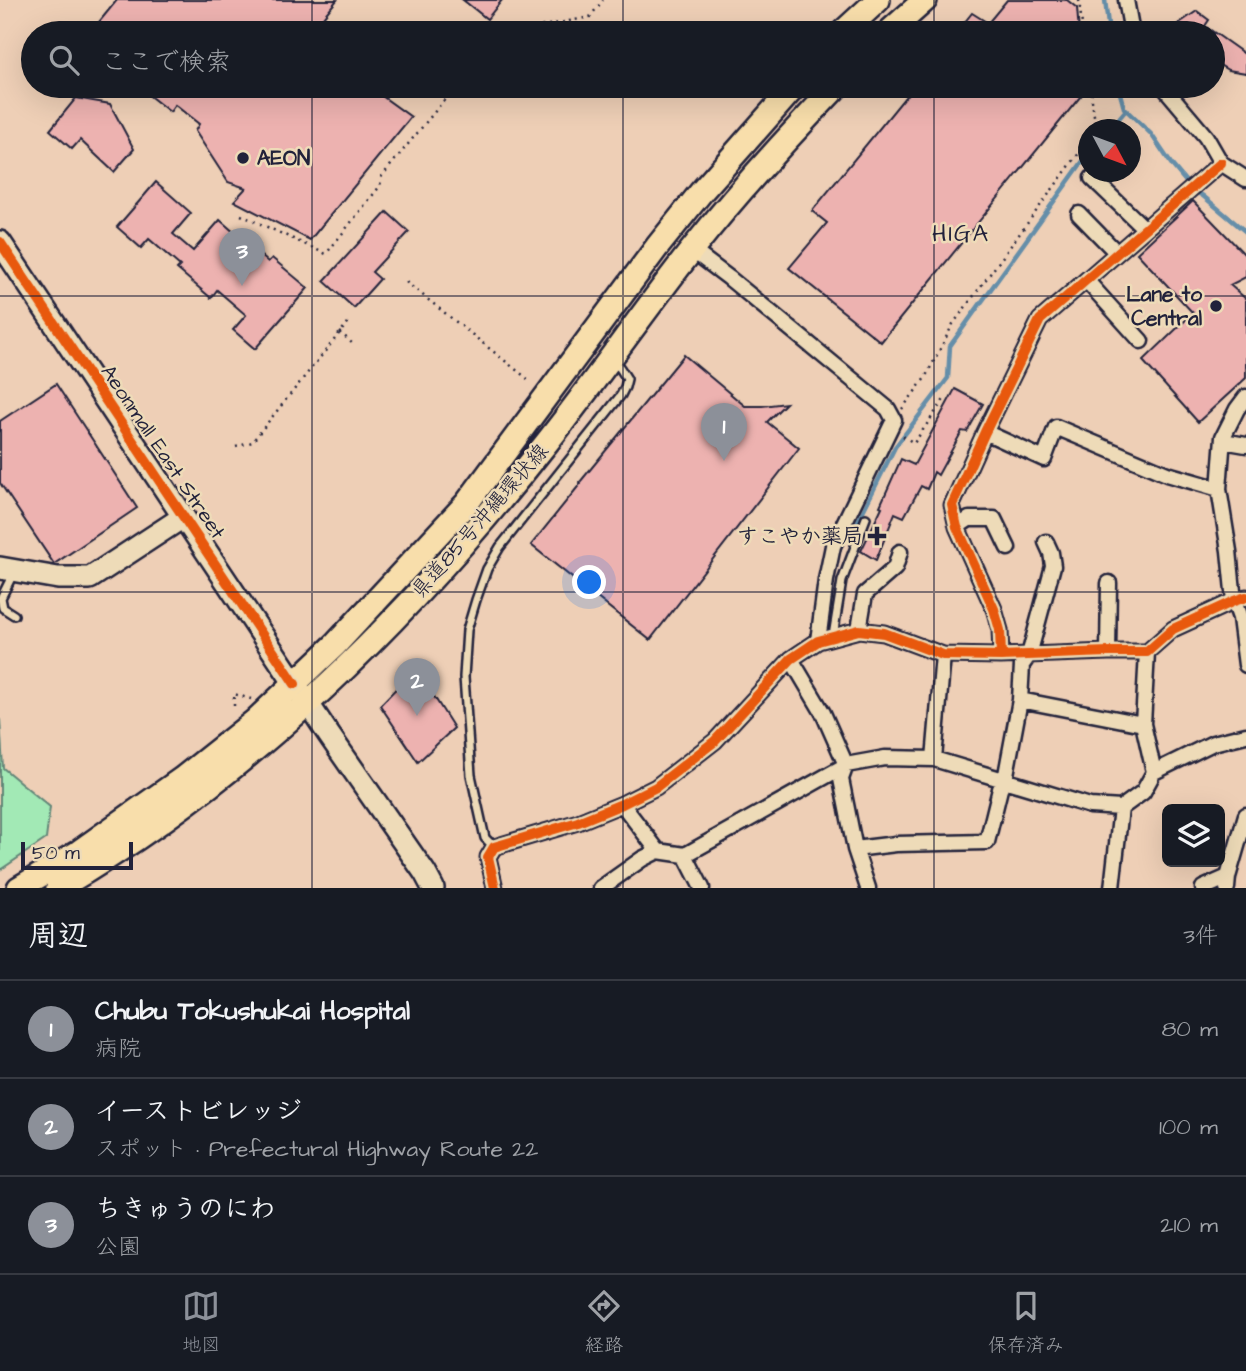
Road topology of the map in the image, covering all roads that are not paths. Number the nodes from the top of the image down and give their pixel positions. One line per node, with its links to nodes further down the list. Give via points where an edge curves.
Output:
1 (878, 0): 4 (main road)
2 (925, 0): 5 (main road)
3 (1126, 0): 6 (street)
4 (855, 21)
5 (901, 21)
6 (1130, 21)
7 (783, 98): 45 (main road, 県道85号沖縄環状線, via 657,247 467,503)
8 (826, 98): 16 (main road, 県道85号沖縄環状線)
9 (1173, 98): 10 (street)
10 (1221, 163): 11 (street); 14 (street)
11 (1246, 179)
12 (1096, 182): 14 (street)
13 (1079, 214): 17 (street)
14 (1145, 229): 17 (street)
15 (0, 242): 26 (street, Aeonmall East Street)
16 (692, 250): 20 (main road, 県道85号沖縄環状線); 37 (street, via 888,409 894,420 833,546 826,580)
17 (1117, 253): 18 (street)
18 (1086, 280): 19 (street); 22 (street, via 1040,320)
19 (1141, 341)
20 (610, 359): 47 (main road, 県道85号沖縄環状線, via 436,577); 58 (lane, via 627,379 621,395 500,547 487,569 467,630 464,677 471,775 485,838)
21 (1246, 397): 23 (street)
22 (985, 432): 25 (street, via 1044,459 1056,427 1167,474); 28 (street, via 952,505)
23 (1223, 441): 24 (street); 25 (street)
24 (1246, 445)
25 (1219, 489): 34 (street)
26 (183, 517): 32 (street, via 90,578); 45 (street, Aeonmall East Street)
27 (866, 518): 37 (lane)
28 (957, 527): 30 (street, via 969,519 994,519); 42 (street, via 994,609)
29 (1046, 542): 41 (street, via 1054,566)
30 (1008, 548)
31 (900, 552): 36 (street, via 895,568 865,594)
32 (7, 569): 35 (lane, via 1,598 3,608)
33 (1109, 583): 38 (street)
34 (1240, 599): 39 (street, via 1173,629); 44 (street)
35 (14, 615)
36 (859, 630): 37 (street); 40 (street, via 884,633)
37 (826, 639): 43 (street)
38 (1108, 652): 39 (street); 41 (street)
39 (1147, 652): 48 (street)
40 (943, 655): 42 (street); 51 (street)
41 (1030, 655): 42 (street); 46 (street, via 1022,665)
42 (1001, 656)
43 (791, 659): 52 (street, via 823,713); 55 (street, via 715,741 656,787)
44 (1246, 665)
45 (295, 684): 47 (street, Aeonmall East Street); 50 (main road, 県道85号沖縄環状線)
46 (1020, 700): 48 (street); 54 (street)
47 (308, 704): 50 (main road, 県道85号沖縄環状線); 65 (street, Aeonmall East Street)
48 (1143, 724): 53 (street)
49 (1246, 735): 53 (street, via 1213,743)
50 (253, 737): 63 (main road, 県道85号沖縄環状線); 64 (main road, 県道85号沖縄環状線, via 178,810)
51 (934, 759): 52 (street, via 885,758); 54 (street)
52 (846, 765): 59 (street, via 841,779); 61 (street)
53 (1154, 772): 56 (street, via 1143,792)
54 (1005, 780): 56 (street, via 1090,806); 59 (street, via 987,842)
55 (622, 804): 58 (street); 60 (street)
56 (1121, 808): 70 (street)
57 (1246, 815): 62 (street)
58 (494, 847): 66 (street, via 488,857)
59 (855, 849): 69 (street)
60 (658, 851): 61 (street); 67 (street)
61 (685, 855): 68 (street)
62 (1228, 883): 71 (street)
63 (19, 888)
64 (58, 888)
65 (433, 888)
66 (495, 888)
67 (601, 888)
68 (702, 888)
69 (867, 888)
70 (1112, 888)
71 (1203, 888)

